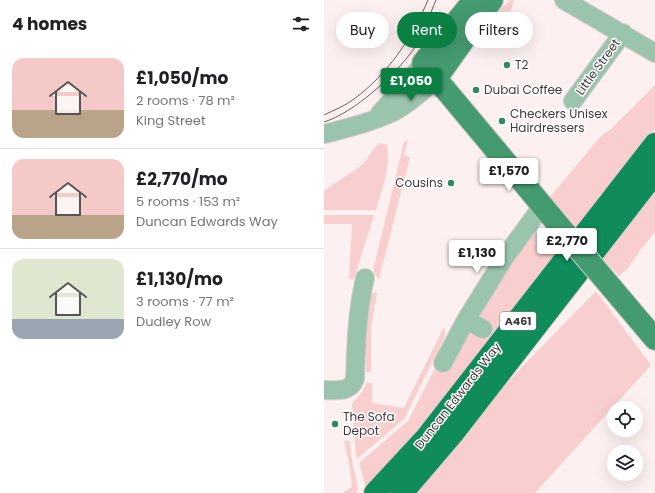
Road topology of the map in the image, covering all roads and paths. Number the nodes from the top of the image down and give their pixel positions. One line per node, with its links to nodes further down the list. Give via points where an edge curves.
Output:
1 (474, 0): 6 (main road)
2 (492, 0): 6 (main road)
3 (564, 0): 4 (street)
4 (622, 33): 5 (street); 7 (street, Little Street)
5 (655, 52)
6 (430, 71): 8 (street, via 409,82 374,119); 11 (main road)
7 (573, 101)
8 (324, 134)
9 (655, 144): 18 (highway, Duncan Edwards Way / A461, via 426,438)
10 (655, 174): 19 (highway, Duncan Edwards Way / A461, via 454,432)
11 (542, 205): 13 (street, via 505,257); 15 (main road, bridge)
12 (365, 278): 17 (street, via 360,300 355,379 346,390)
13 (466, 320): 14 (street); 16 (street)
14 (483, 329)
15 (655, 339)
16 (443, 363)
17 (324, 390)
18 (375, 493)
19 (402, 493)

